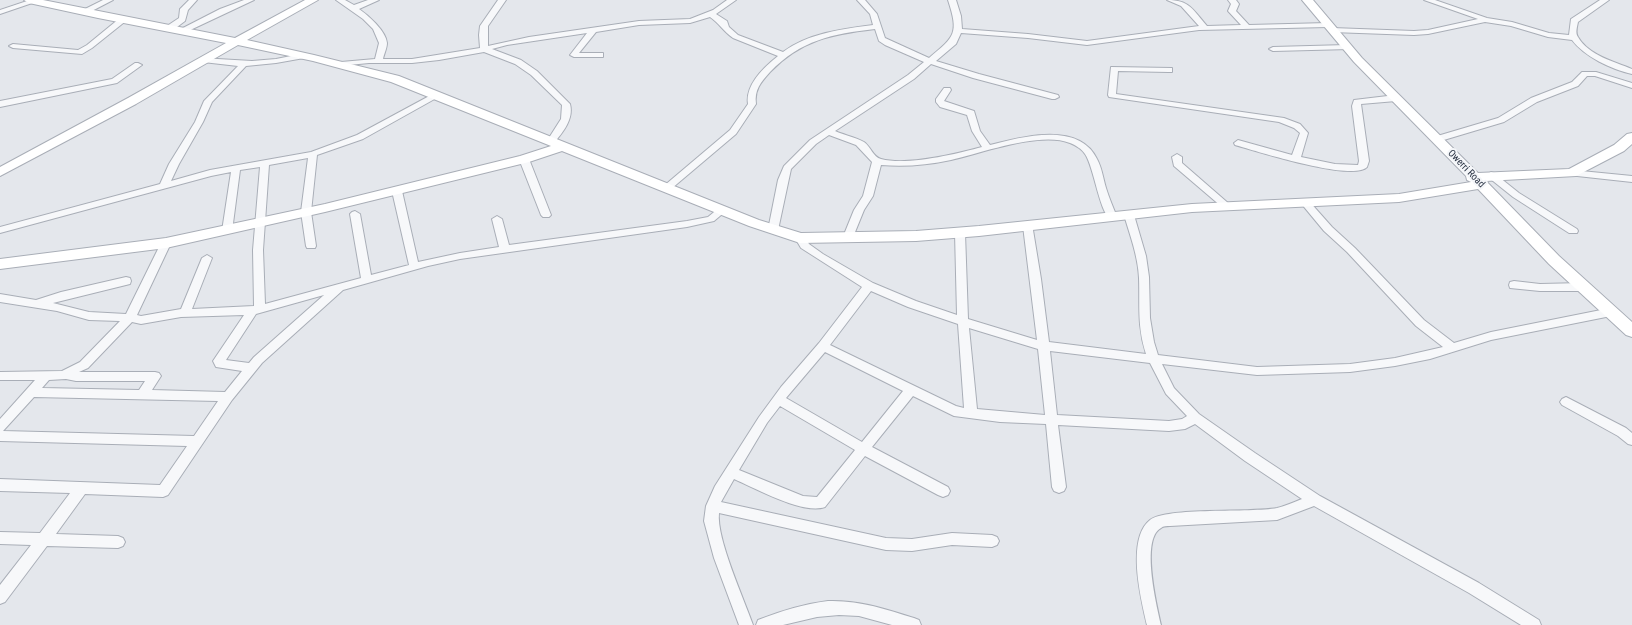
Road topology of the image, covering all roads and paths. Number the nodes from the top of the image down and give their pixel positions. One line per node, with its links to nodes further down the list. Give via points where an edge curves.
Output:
1 (33, 0): 20 (street); 21 (main road)
2 (109, 0): 21 (street)
3 (193, 0): 29 (street, via 184,9)
4 (250, 0): 29 (street)
5 (313, 0): 33 (main road)
6 (340, 0): 19 (street)
7 (375, 0): 19 (street)
8 (732, 0): 22 (street)
9 (860, 0): 25 (street, via 873,14)
10 (952, 0): 31 (street)
11 (1171, 0): 17 (street)
12 (1232, 0): 27 (street, via 1235,4 1232,11)
13 (1307, 0): 28 (main road, Owerri Road)
14 (1428, 0): 24 (street)
15 (1590, 0): 18 (street)
16 (503, 1): 36 (street, via 483,29)
17 (1184, 2): 26 (street)
18 (1602, 2): 32 (street, via 1574,21)
19 (354, 8): 42 (street, via 374,25 382,38)
20 (0, 12)
21 (83, 12): 23 (main road)
22 (711, 14): 30 (street, via 690,21 639,23); 39 (street, via 724,23 728,31 751,44)
23 (123, 20): 29 (main road); 34 (street, via 79,52)
24 (1485, 20): 28 (street, via 1414,33); 32 (street, via 1517,25 1548,35)
25 (877, 27): 39 (street, via 818,36); 43 (street, via 882,39 888,43)
26 (1205, 28): 27 (street); 31 (street, via 1087,43)
27 (1248, 28): 28 (street)
28 (1330, 28): 35 (main road, Owerri Road)
29 (177, 29): 33 (main road)
30 (593, 30): 36 (street, via 514,41); 38 (street, via 574,55)
31 (958, 31): 43 (street, via 953,42)
32 (1574, 38): 48 (street, via 1582,47)
33 (235, 42): 40 (main road); 41 (main road)
34 (13, 46)
35 (1347, 47): 37 (street); 53 (main road, Owerri Road)
36 (484, 49): 42 (street, via 412,61); 59 (street, via 518,62 534,73 566,104)
37 (1273, 49)
38 (600, 55)
39 (783, 55): 74 (street, via 754,87 750,96 752,104 733,132)
40 (301, 56): 44 (street, via 287,60); 45 (main road)
41 (203, 60): 44 (street); 68 (main road)
42 (378, 61): 45 (street)
43 (929, 61): 52 (street); 55 (street, via 911,78)
44 (242, 64): 73 (street, via 208,101)
45 (341, 64): 51 (main road, via 395,79)
46 (138, 65): 54 (street, via 114,81)
47 (1169, 70): 64 (street, via 1114,69 1112,95 1281,120 1296,126 1304,133)
48 (1632, 72)
49 (1632, 86): 57 (street, via 1596,74 1585,74 1575,84 1534,100 1501,120)
50 (947, 90): 60 (street, via 940,102 971,113 976,131)
51 (436, 96): 59 (main road); 61 (street, via 360,138)
52 (1055, 97)
53 (1396, 98): 57 (main road, Owerri Road); 64 (street, via 1358,102 1356,106 1364,161 1362,167 1325,165)
54 (0, 104)
55 (828, 132): 65 (street, via 862,145 872,159); 88 (street, via 813,142 787,168)
56 (1632, 137): 69 (main road, via 1602,158)
57 (1437, 139): 72 (main road, Owerri Road)
58 (1238, 143): 64 (street)
59 (558, 144): 63 (main road); 74 (main road)
60 (988, 148): 65 (street, via 959,156 922,161); 83 (street, via 1045,137 1076,142 1087,150 1093,162)
61 (313, 154): 66 (street); 79 (street)
62 (1177, 157): 77 (street, via 1181,168)
63 (524, 158): 75 (main road); 81 (street)
64 (1296, 158)
65 (877, 161): 92 (street, via 868,196)
66 (265, 164): 67 (street); 85 (street)
67 (236, 169): 73 (street); 89 (street)
68 (0, 172)
69 (1571, 173): 70 (main road); 71 (street)
70 (1491, 175): 72 (main road); 90 (street, via 1506,188)
71 (1632, 179)
72 (1477, 180): 76 (main road, via 1399,198); 105 (main road, Owerri Road)
73 (164, 185): 87 (street)
74 (668, 187): 78 (main road)
75 (397, 191): 79 (main road); 99 (street)
76 (1305, 202): 77 (main road); 116 (street, via 1420,323)
77 (1225, 205): 82 (main road)
78 (722, 210): 88 (main road); 96 (street, via 711,219 687,224)
79 (306, 212): 85 (main road); 95 (street)
80 (354, 214): 100 (street)
81 (546, 215)
82 (1129, 215): 83 (main road); 117 (street, via 1141,256 1144,318)
83 (1112, 217): 86 (main road)
84 (497, 219): 96 (street)
85 (260, 223): 89 (main road); 108 (street)
86 (1028, 226): 91 (main road); 115 (street)
87 (0, 230)
88 (773, 230): 93 (main road)
89 (227, 231): 94 (main road)
90 (1573, 231)
91 (960, 233): 92 (main road); 112 (street)
92 (848, 237): 93 (main road)
93 (800, 238): 104 (street, via 805,246 819,256)
94 (166, 243): 98 (main road); 111 (street)
95 (311, 246)
96 (505, 249): 99 (street)
97 (207, 258): 110 (street)
98 (0, 265)
99 (414, 266): 100 (street)
100 (366, 279): 103 (street)
101 (126, 281): 107 (street)
102 (1514, 285): 105 (street, via 1553,289)
103 (341, 286): 108 (street); 118 (street, via 277,342)
104 (869, 286): 112 (street); 114 (street)
105 (1583, 287): 109 (main road, Owerri Road)
106 (0, 298): 107 (street)
107 (38, 303): 111 (street, via 89,316)
108 (256, 310): 110 (street); 118 (street, via 219,361 225,366)
109 (1611, 312): 113 (main road, Owerri Road); 116 (street, via 1491,336)
110 (185, 313): 111 (street, via 141,320)
111 (130, 318): 119 (street, via 84,365)
112 (963, 321): 115 (street); 128 (street)
113 (1632, 331)
114 (823, 346): 122 (street); 126 (street)
115 (1044, 346): 117 (street); 130 (street)
116 (1452, 348): 117 (street, via 1395,362 1335,369 1257,371)
117 (1154, 360): 129 (street, via 1170,391)
118 (252, 368): 125 (street)
119 (69, 373): 120 (street); 124 (street, via 70,376 76,377 155,376)
120 (46, 375): 121 (street); 123 (street)
121 (0, 376)
122 (911, 390): 128 (street, via 954,411); 135 (street)
123 (31, 392): 124 (street); 131 (street)
124 (142, 395): 125 (street)
125 (228, 397): 134 (street)
126 (778, 399): 135 (street); 136 (street)
127 (1566, 402): 133 (street)
128 (971, 414): 130 (street)
129 (1195, 417): 130 (street, via 1185,424 1169,426); 141 (street)
130 (1052, 420): 138 (street)
131 (0, 427)
132 (0, 436): 134 (street)
133 (1632, 440)
134 (197, 441): 139 (street, via 163,491)
135 (864, 449): 136 (street, via 820,503 802,502); 140 (street)
136 (731, 472): 142 (street)
137 (0, 485): 139 (street)
138 (1059, 487)
139 (82, 488): 144 (street)
140 (943, 491)
141 (1315, 500): 151 (street, via 1277,514 1156,523 1145,542 1145,583); 152 (street, via 1474,588)
142 (713, 506): 145 (street, via 886,544 912,545 952,540); 148 (street, via 712,521 721,558)
143 (0, 538): 144 (street)
144 (44, 540): 146 (street); 147 (street)
145 (992, 541)
146 (118, 542)
147 (0, 597)
148 (746, 625)
149 (763, 625): 150 (street, via 815,609 851,608)
150 (914, 625)
151 (1154, 625)
152 (1534, 625)

